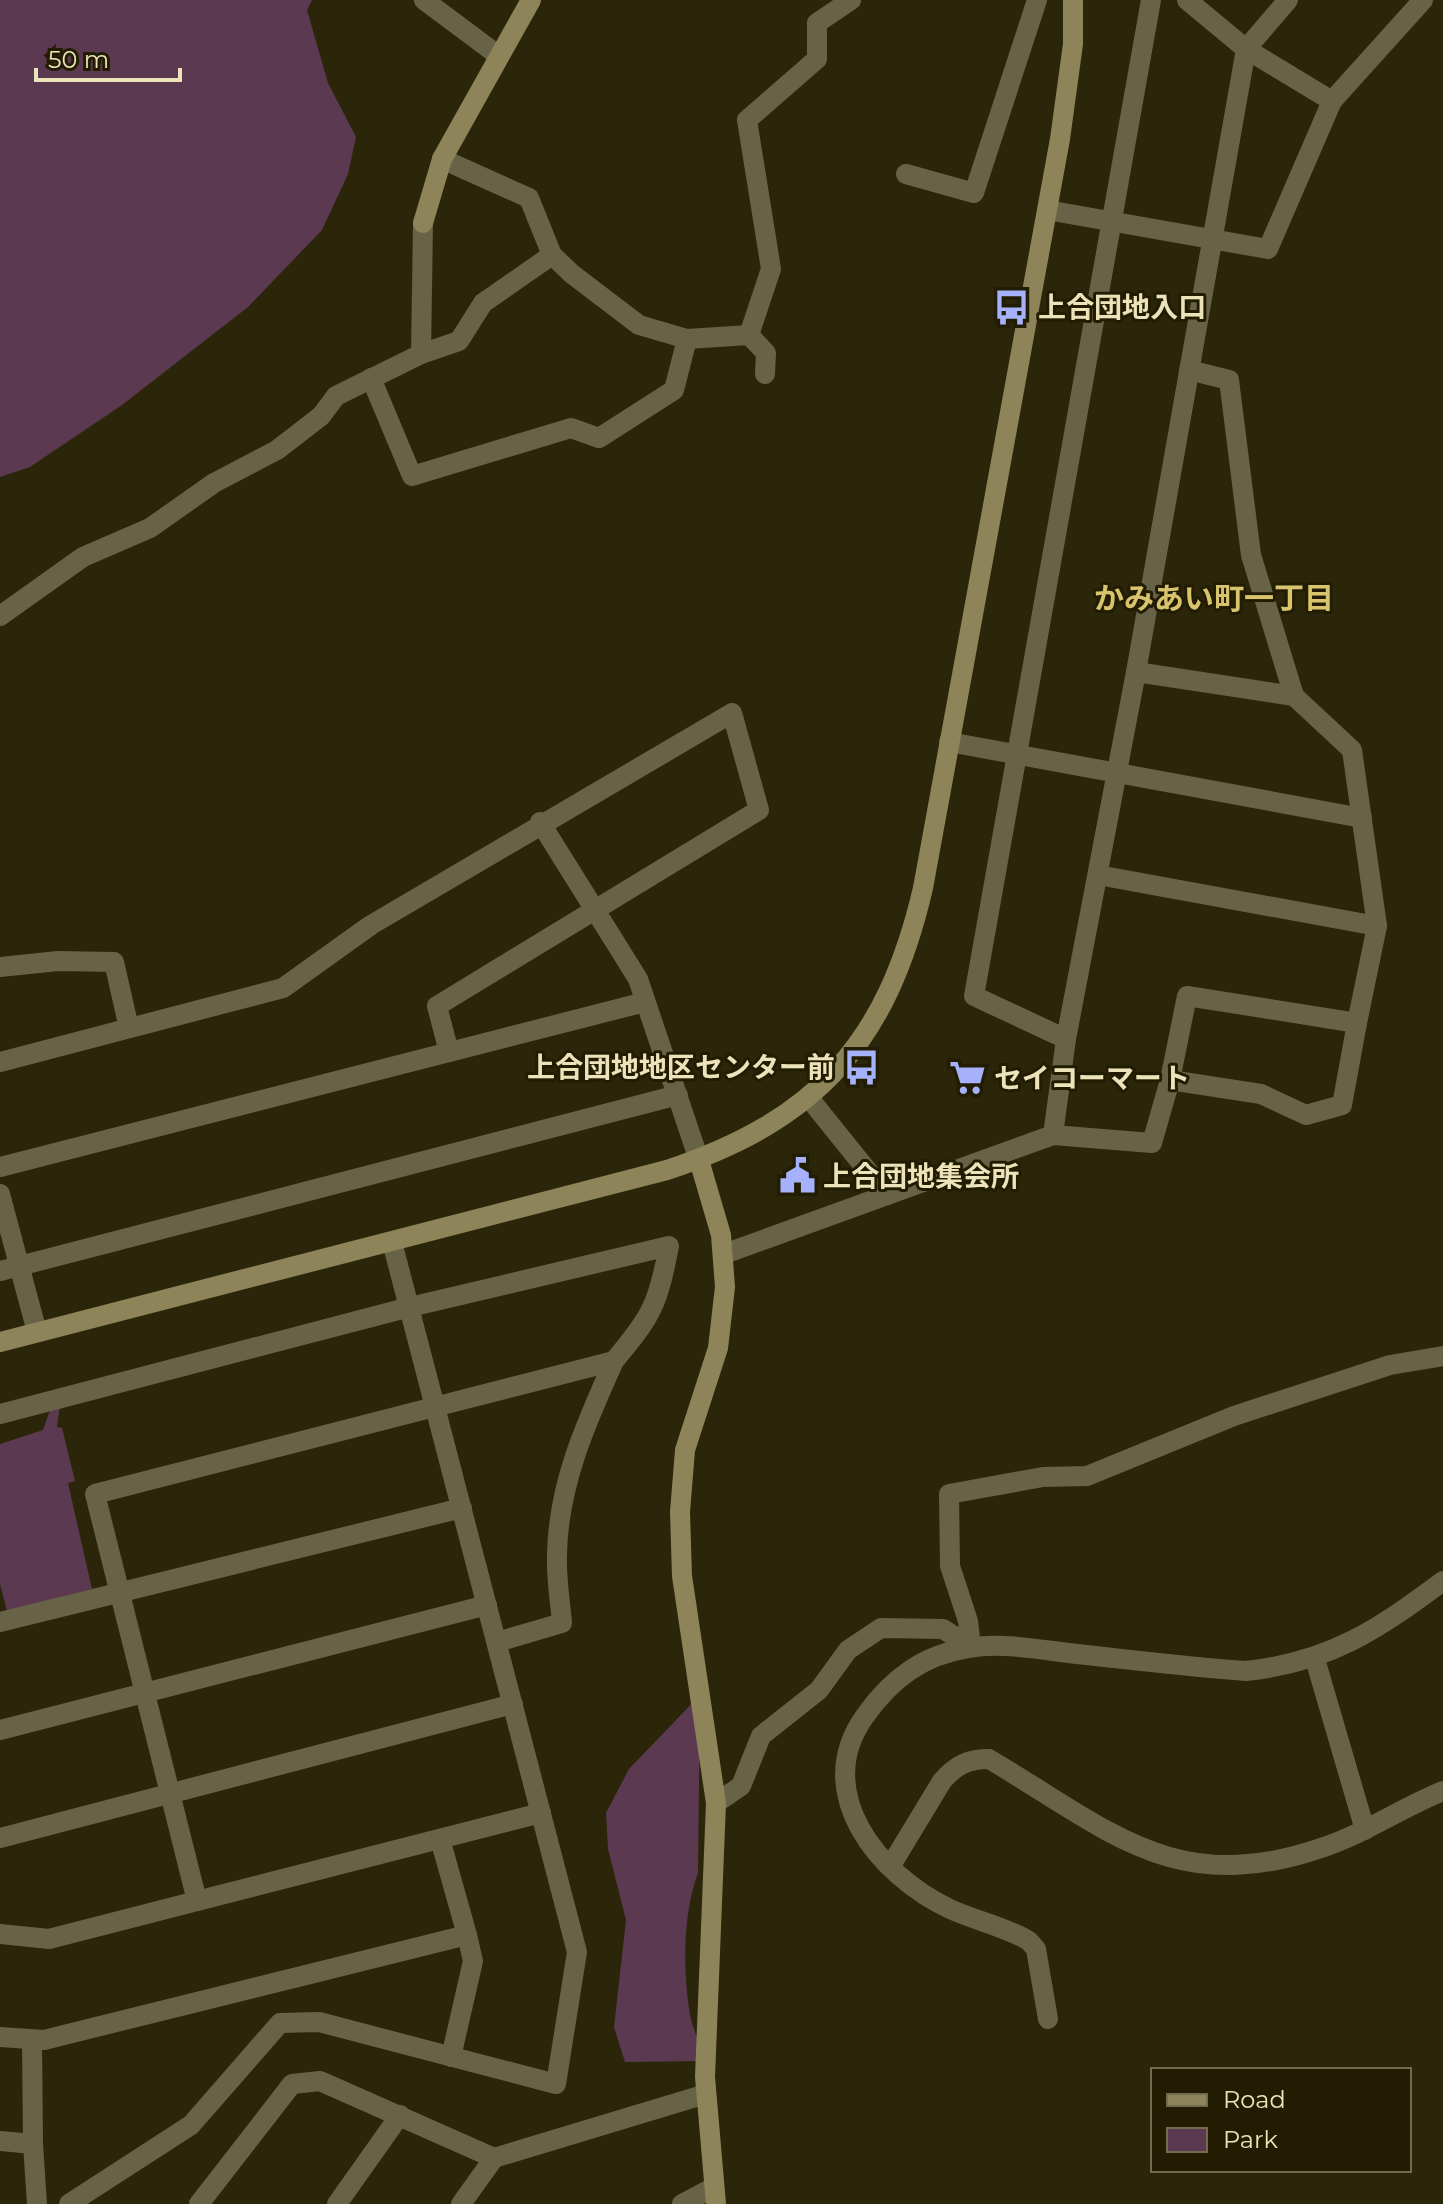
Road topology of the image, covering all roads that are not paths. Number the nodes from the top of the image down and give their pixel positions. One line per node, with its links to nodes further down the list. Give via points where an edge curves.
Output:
1 (424, 0): 11 (street)
2 (531, 0): 11 (street)
3 (851, 0): 19 (street, via 817,23 817,59 747,120 771,269)
4 (1037, 0): 14 (street, via 974,193)
5 (1073, 0): 15 (street, via 1069,84)
6 (1151, 0): 16 (street)
7 (1187, 0): 10 (street)
8 (1288, 0): 10 (street)
9 (1423, 0): 12 (street)
10 (1246, 49): 12 (street); 17 (street)
11 (499, 56): 13 (street)
12 (1332, 101): 17 (street, via 1268,249)
13 (442, 159): 18 (street, via 529,198); 21 (street, via 423,223)
14 (906, 174)
15 (1047, 210): 16 (street); 28 (street)
16 (1111, 221): 17 (street); 29 (street)
17 (1212, 239): 22 (street)
18 (552, 255): 20 (street, via 639,325); 21 (street, via 483,303 459,341)
19 (749, 335): 20 (street); 23 (street, via 766,353)
20 (687, 339): 24 (street, via 674,390 599,438 571,428 412,476)
21 (421, 354): 24 (street)
22 (1189, 370): 26 (street); 27 (street, via 1229,380 1251,555)
23 (765, 374)
24 (371, 378): 25 (street, via 336,396 321,416 277,450 214,483 150,528 83,557)
25 (0, 616)
26 (1136, 672): 27 (street); 30 (street)
27 (1294, 696): 31 (street, via 1352,750)
28 (949, 742): 29 (street); 45 (street, via 923,888 904,955 865,1036)
29 (1017, 753): 30 (street); 40 (street, via 974,996)
30 (1117, 772): 31 (street); 33 (street)
31 (1362, 818): 35 (street)
32 (540, 822): 34 (street); 34 (street, via 732,713 759,810); 39 (street, via 371,925 283,988)
33 (1098, 875): 35 (street); 40 (street)
34 (594, 909): 37 (street, via 638,979); 41 (street, via 437,1006)
35 (1377, 926): 38 (street)
36 (0, 967): 39 (street, via 114,962)
37 (645, 1002): 41 (street); 44 (street)
38 (1357, 1023): 43 (street, via 1187,996); 43 (street, via 1342,1105 1306,1115 1261,1094)
39 (129, 1028): 42 (street)
40 (1066, 1039): 46 (street)
41 (449, 1052): 48 (street)
42 (0, 1062)
43 (1170, 1080): 46 (street, via 1152,1143)
44 (678, 1095): 47 (street); 53 (street)
45 (809, 1098): 47 (street, via 770,1126); 50 (street)
46 (1053, 1135): 50 (street)
47 (699, 1160): 51 (street); 52 (street)
48 (0, 1167)
49 (0, 1194): 53 (street)
50 (887, 1195): 52 (street)
51 (392, 1242): 54 (street); 55 (street)
52 (724, 1254): 74 (street, via 724,1316 685,1450 680,1512 682,1576)
53 (10, 1268): 55 (street)
54 (410, 1307): 58 (street, via 669,1246 649,1320); 59 (street); 60 (street)
55 (37, 1332): 56 (street)
56 (0, 1342)
57 (1443, 1356): 67 (street, via 1390,1365 1234,1416 1087,1476 1043,1477 949,1494 950,1566)
58 (614, 1361): 59 (street); 66 (street, via 579,1437 564,1500 557,1555 562,1623)
59 (435, 1406): 61 (street); 63 (street, via 95,1494)
60 (0, 1414)
61 (462, 1508): 63 (street); 64 (street)
62 (1443, 1581): 68 (street, via 1353,1644)
63 (119, 1593): 65 (street); 69 (street)
64 (487, 1605): 66 (street); 69 (street)
65 (1, 1618)
66 (497, 1642): 70 (street)
67 (971, 1647): 68 (street, via 1006,1646 1246,1671); 74 (street, via 943,1629 881,1628 848,1650 819,1690 761,1736 741,1786); 79 (street, via 915,1666 891,1683 847,1749 843,1772 853,1818)
68 (1315, 1659): 76 (street)
69 (145, 1693): 71 (street); 73 (street)
70 (513, 1704): 73 (street); 75 (street)
71 (0, 1730)
72 (1443, 1791): 76 (street)
73 (170, 1794): 77 (street); 80 (street)
74 (716, 1803): 87 (street)
75 (541, 1813): 78 (street); 86 (street, via 577,1952 556,2084)
76 (1365, 1830): 79 (street, via 1323,1848 1263,1862 1216,1866 1171,1859 1134,1847 989,1759 974,1759 942,1781)
77 (0, 1838)
78 (440, 1839): 80 (street); 82 (street)
79 (890, 1867): 83 (street, via 916,1890 951,1909 1029,1941 1036,1949)
80 (197, 1901): 81 (street, via 49,1939)
81 (0, 1934)
82 (467, 1935): 85 (street); 86 (street, via 473,1961)
83 (1048, 2019)
84 (0, 2037): 85 (street)
85 (32, 2040): 90 (street)
86 (451, 2057): 94 (street, via 319,2022 280,2023 191,2125)
87 (706, 2094): 91 (street); 92 (street)
88 (400, 2115): 91 (street); 95 (street, via 320,2081 292,2084); 96 (street)
89 (0, 2141): 90 (street)
90 (33, 2144): 93 (street)
91 (494, 2158): 97 (street)
92 (715, 2196): 98 (street)
93 (37, 2204)
94 (69, 2204)
95 (199, 2204)
96 (337, 2204)
97 (461, 2204)
98 (682, 2204)

